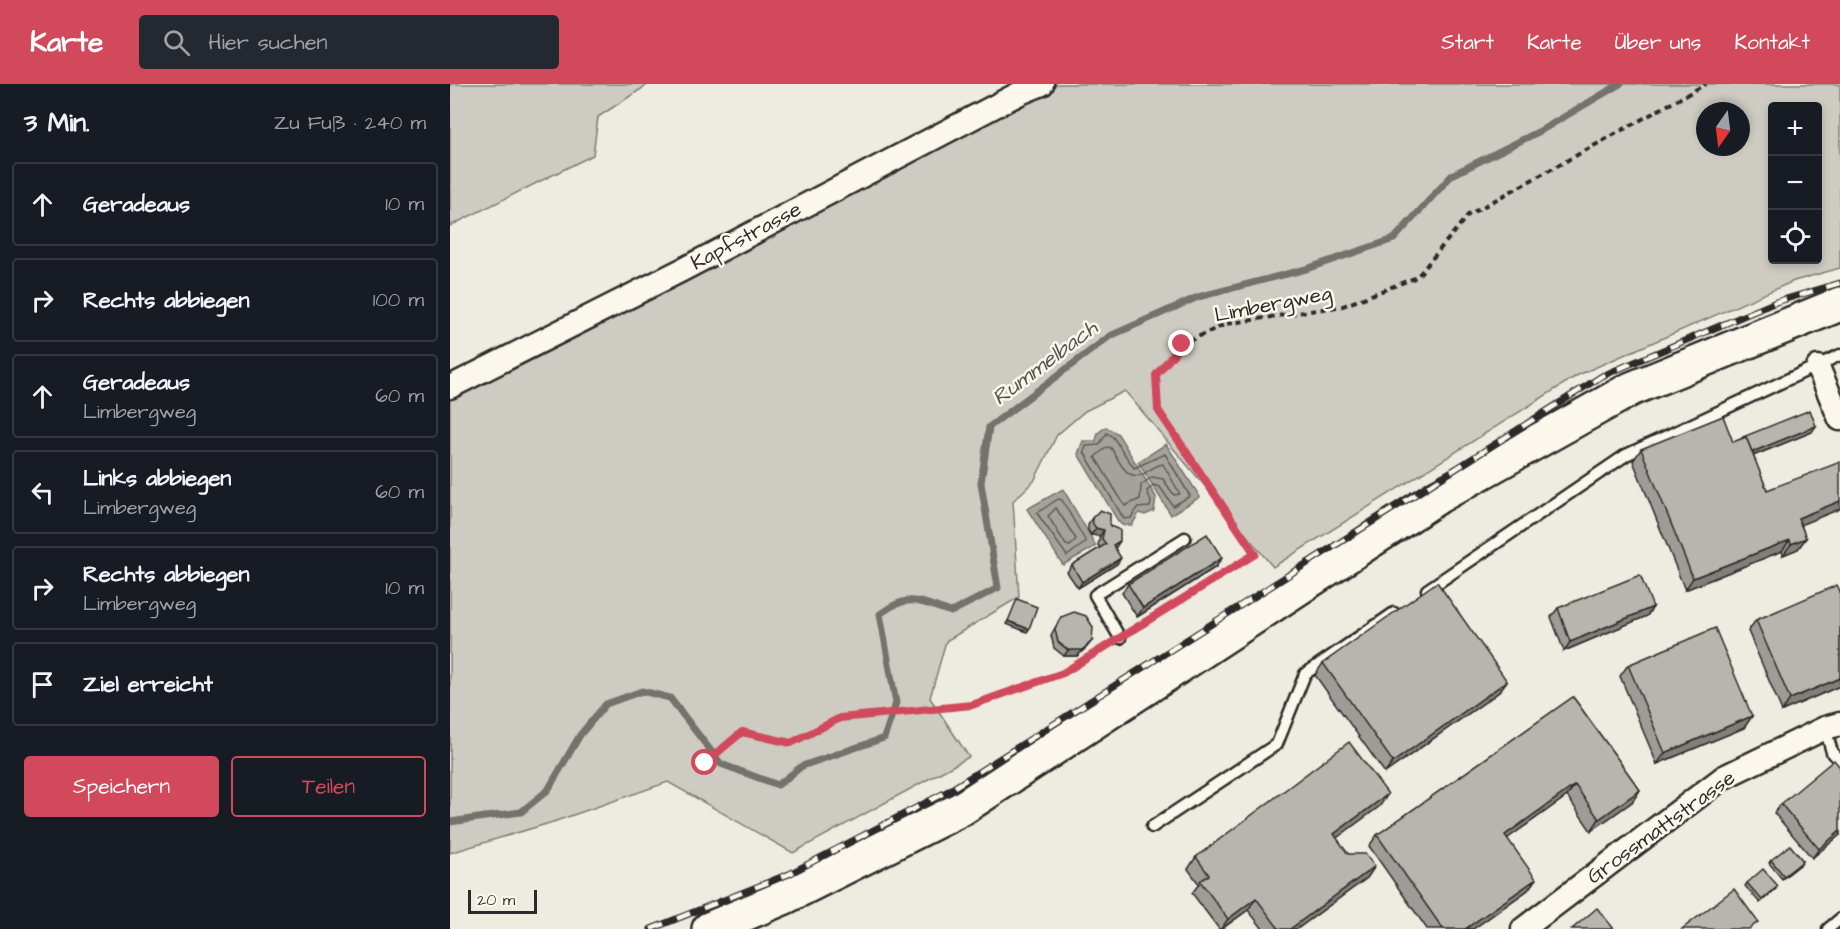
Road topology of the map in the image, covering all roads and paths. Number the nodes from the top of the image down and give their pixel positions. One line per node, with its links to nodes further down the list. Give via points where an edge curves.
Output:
1 (1042, 84): 6 (street, Kapfstrasse)
2 (1706, 84): 11 (path, Limbergweg, via 1468,215 1417,277 1343,306 1226,324 1182,344 1156,375 1158,410 1255,554)
3 (1840, 303): 17 (main road, via 1611,400 1439,496 961,809 785,897)
4 (1840, 355): 5 (lane)
5 (1818, 367): 7 (street); 9 (lane, via 1626,455)
6 (450, 387)
7 (1840, 419)
8 (1185, 538): 11 (lane, via 1095,595)
9 (1422, 594)
10 (1402, 607): 15 (lane, via 1305,674 1277,744)
11 (1120, 638): 14 (path, Limbergweg, via 1063,673 972,705 840,718 791,743 742,732)
12 (1832, 726): 13 (lane, via 1832,752); 18 (street, Grossmattstrasse, via 1724,777)
13 (1840, 761)
14 (705, 763)
15 (1152, 827)
16 (1840, 919): 19 (lane)
17 (709, 929)
18 (1523, 929)
19 (1828, 929)

